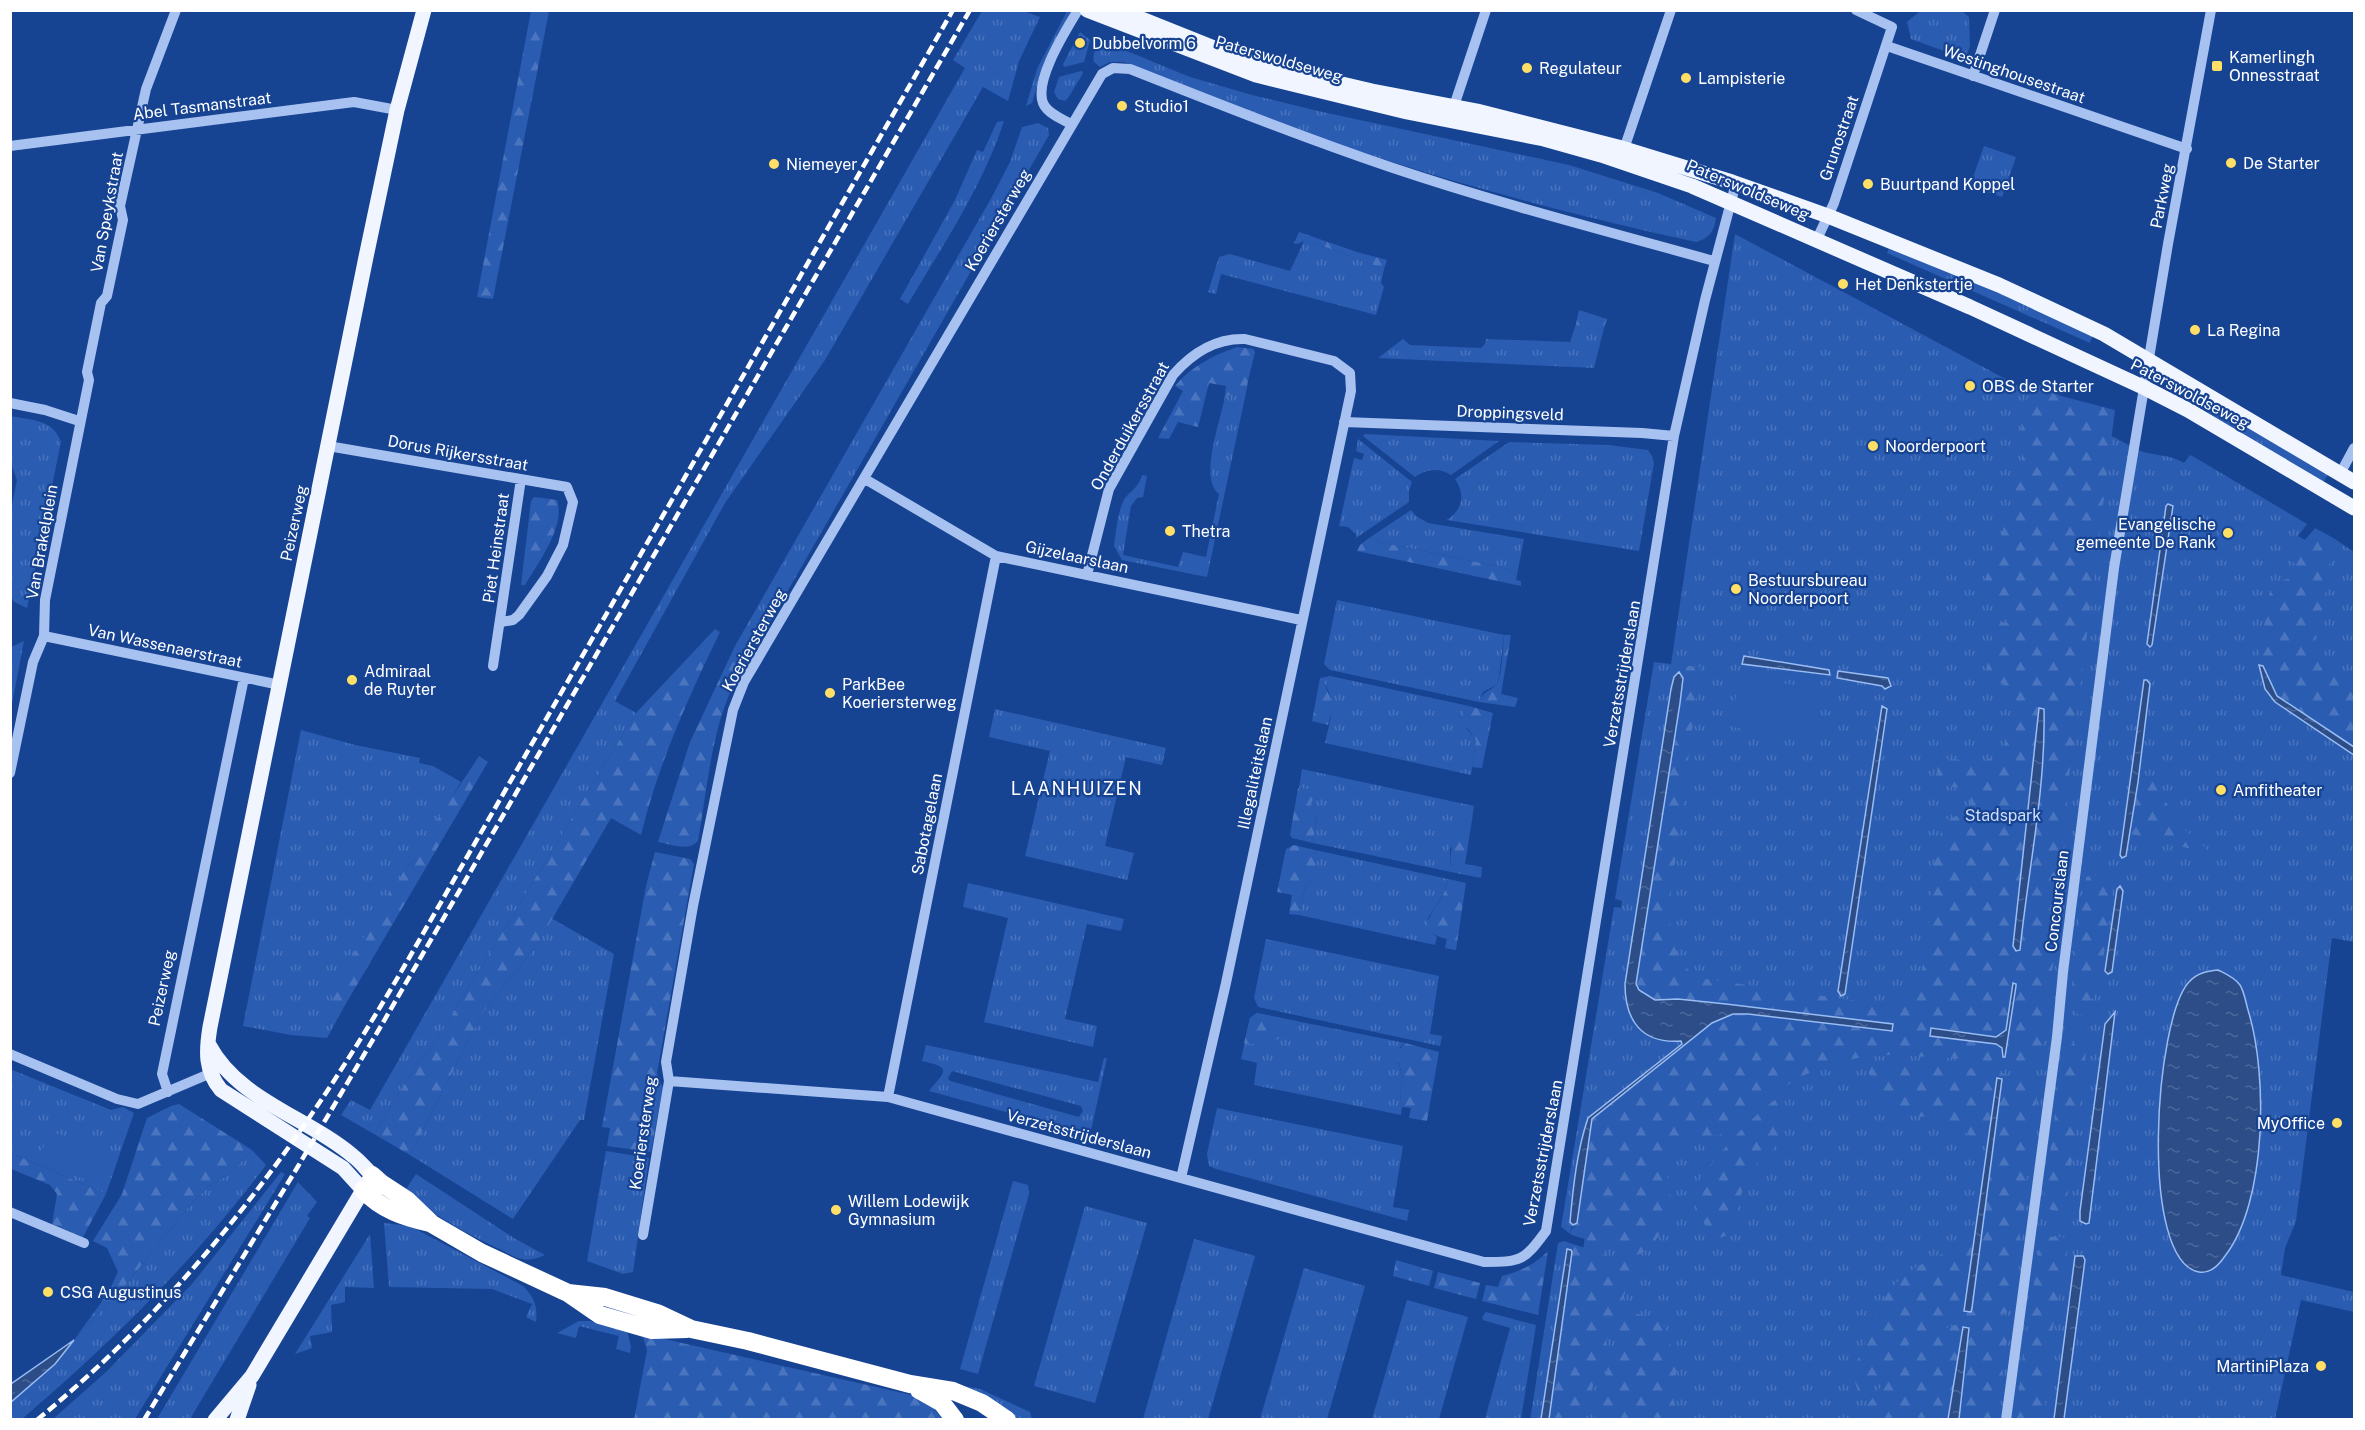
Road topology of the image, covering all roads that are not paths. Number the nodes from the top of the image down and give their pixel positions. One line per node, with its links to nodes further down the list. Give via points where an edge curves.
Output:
1 (176, 10): 16 (street, Van Speykstraat, via 146,89)
2 (424, 10): 13 (main road, Peizerweg)
3 (1078, 10): 15 (street, via 1044,78 1042,99 1047,110)
4 (1087, 10): 14 (main road, Paterswoldseweg, via 1256,75)
5 (1119, 10): 14 (main road, Paterswoldseweg, via 1265,66)
6 (1486, 10): 14 (street)
7 (1671, 10): 19 (street)
8 (1856, 10): 11 (street, via 1892,27)
9 (1995, 10): 12 (street)
10 (2211, 10): 18 (street, Parkweg)
11 (1887, 46): 12 (street, Westinghousestraat); 22 (street, Grunostraat)
12 (1973, 76): 18 (street, Westinghousestraat)
13 (397, 110): 16 (street, Abel Tasmanstraat, via 354,102); 32 (main road, Peizerweg)
14 (1451, 113): 19 (main road, Paterswoldseweg)
15 (1071, 124): 24 (street, Koeriersterweg, via 1098,79 1107,70 1124,68 1391,167); 36 (street, Koeriersterweg)
16 (136, 130): 17 (street, Abel Tasmanstraat); 29 (street, Van Speykstraat, via 120,206 123,220 107,296 101,303)
17 (10, 146)
18 (2187, 150): 25 (street, Parkweg)
19 (1622, 155): 20 (main road, Paterswoldseweg); 21 (main road, Paterswoldseweg)
20 (1736, 183): 21 (street, Verzetsstrijderslaan); 22 (main road, Paterswoldseweg)
21 (1731, 202): 23 (main road, Paterswoldseweg); 24 (street, Verzetsstrijderslaan)
22 (1828, 216): 23 (street, Grunostraat); 25 (main road, Paterswoldseweg, via 1999,285 2104,334)
23 (1817, 239): 27 (main road, Paterswoldseweg)
24 (1714, 261): 31 (street, Verzetsstrijderslaan)
25 (2149, 360): 27 (street, Parkweg); 34 (main road, Paterswoldseweg)
26 (1350, 373): 30 (street, Illegaliteitslaan); 41 (street, Onderduikersstraat, via 1334,361 1245,339 1216,342 1186,360 1173,375 1108,489)
27 (2145, 388): 39 (main road, Paterswoldseweg); 65 (street, Concourslaan, via 2114,568)
28 (10, 403): 29 (street)
29 (79, 421): 44 (street, Van Brakelplein, via 45,600)
30 (1344, 422): 31 (street, Droppingsveld); 42 (street, Illegaliteitslaan)
31 (1674, 436): 54 (street, Verzetsstrijderslaan, via 1546,1231 1530,1252 1510,1262 1484,1262)
32 (328, 446): 35 (street, Dorus Rijkersstraat); 47 (main road, Peizerweg)
33 (2355, 448): 34 (street)
34 (2340, 474): 37 (main road, Paterswoldseweg)
35 (521, 479): 38 (street, Dorus Rijkersstraat, via 567,487); 43 (street, Piet Heinstraat)
36 (865, 479): 40 (street, Gijzelaarslaan); 51 (street, Koeriersterweg, via 744,682 733,710 666,1062)
37 (2355, 482)
38 (573, 502): 43 (street, Piet Heinstraat, via 563,545 547,576 519,615)
39 (2355, 508)
40 (996, 556): 41 (street, Gijzelaarslaan); 53 (street, Sabotagelaan)
41 (1088, 575): 42 (street, Gijzelaarslaan)
42 (1301, 620): 54 (street, Illegaliteitslaan)
43 (501, 622): 45 (street, Piet Heinstraat)
44 (44, 636): 46 (street, Van Wassenaerstraat); 48 (street, Van Brakelplein, via 33,662)
45 (493, 666)
46 (244, 678): 47 (street, Van Wassenaerstraat); 52 (street, Peizerweg, via 162,1074)
47 (280, 685): 50 (main road, Peizerweg, via 210,1028 209,1045)
48 (10, 773)
49 (10, 1054): 52 (street, via 117,1099 138,1104)
50 (217, 1071): 52 (street); 55 (main road, Peizerweg, via 221,1090)
51 (669, 1081): 53 (street, Verzetsstrijderslaan); 57 (street, Koeriersterweg)
52 (168, 1092)
53 (888, 1097): 54 (street, Verzetsstrijderslaan)
54 (1181, 1178)
55 (368, 1183): 59 (main road); 60 (highway, via 372,1199 399,1215 432,1224 562,1291 600,1315 652,1330 691,1329 748,1341)
56 (10, 1212): 58 (street)
57 (643, 1235)
58 (84, 1243)
59 (252, 1376): 61 (main road); 62 (main road)
60 (910, 1384): 63 (highway, via 942,1403); 64 (highway, via 953,1391)
61 (215, 1419)
62 (237, 1419)
63 (955, 1419)
64 (1007, 1419)
65 (2006, 1419)

